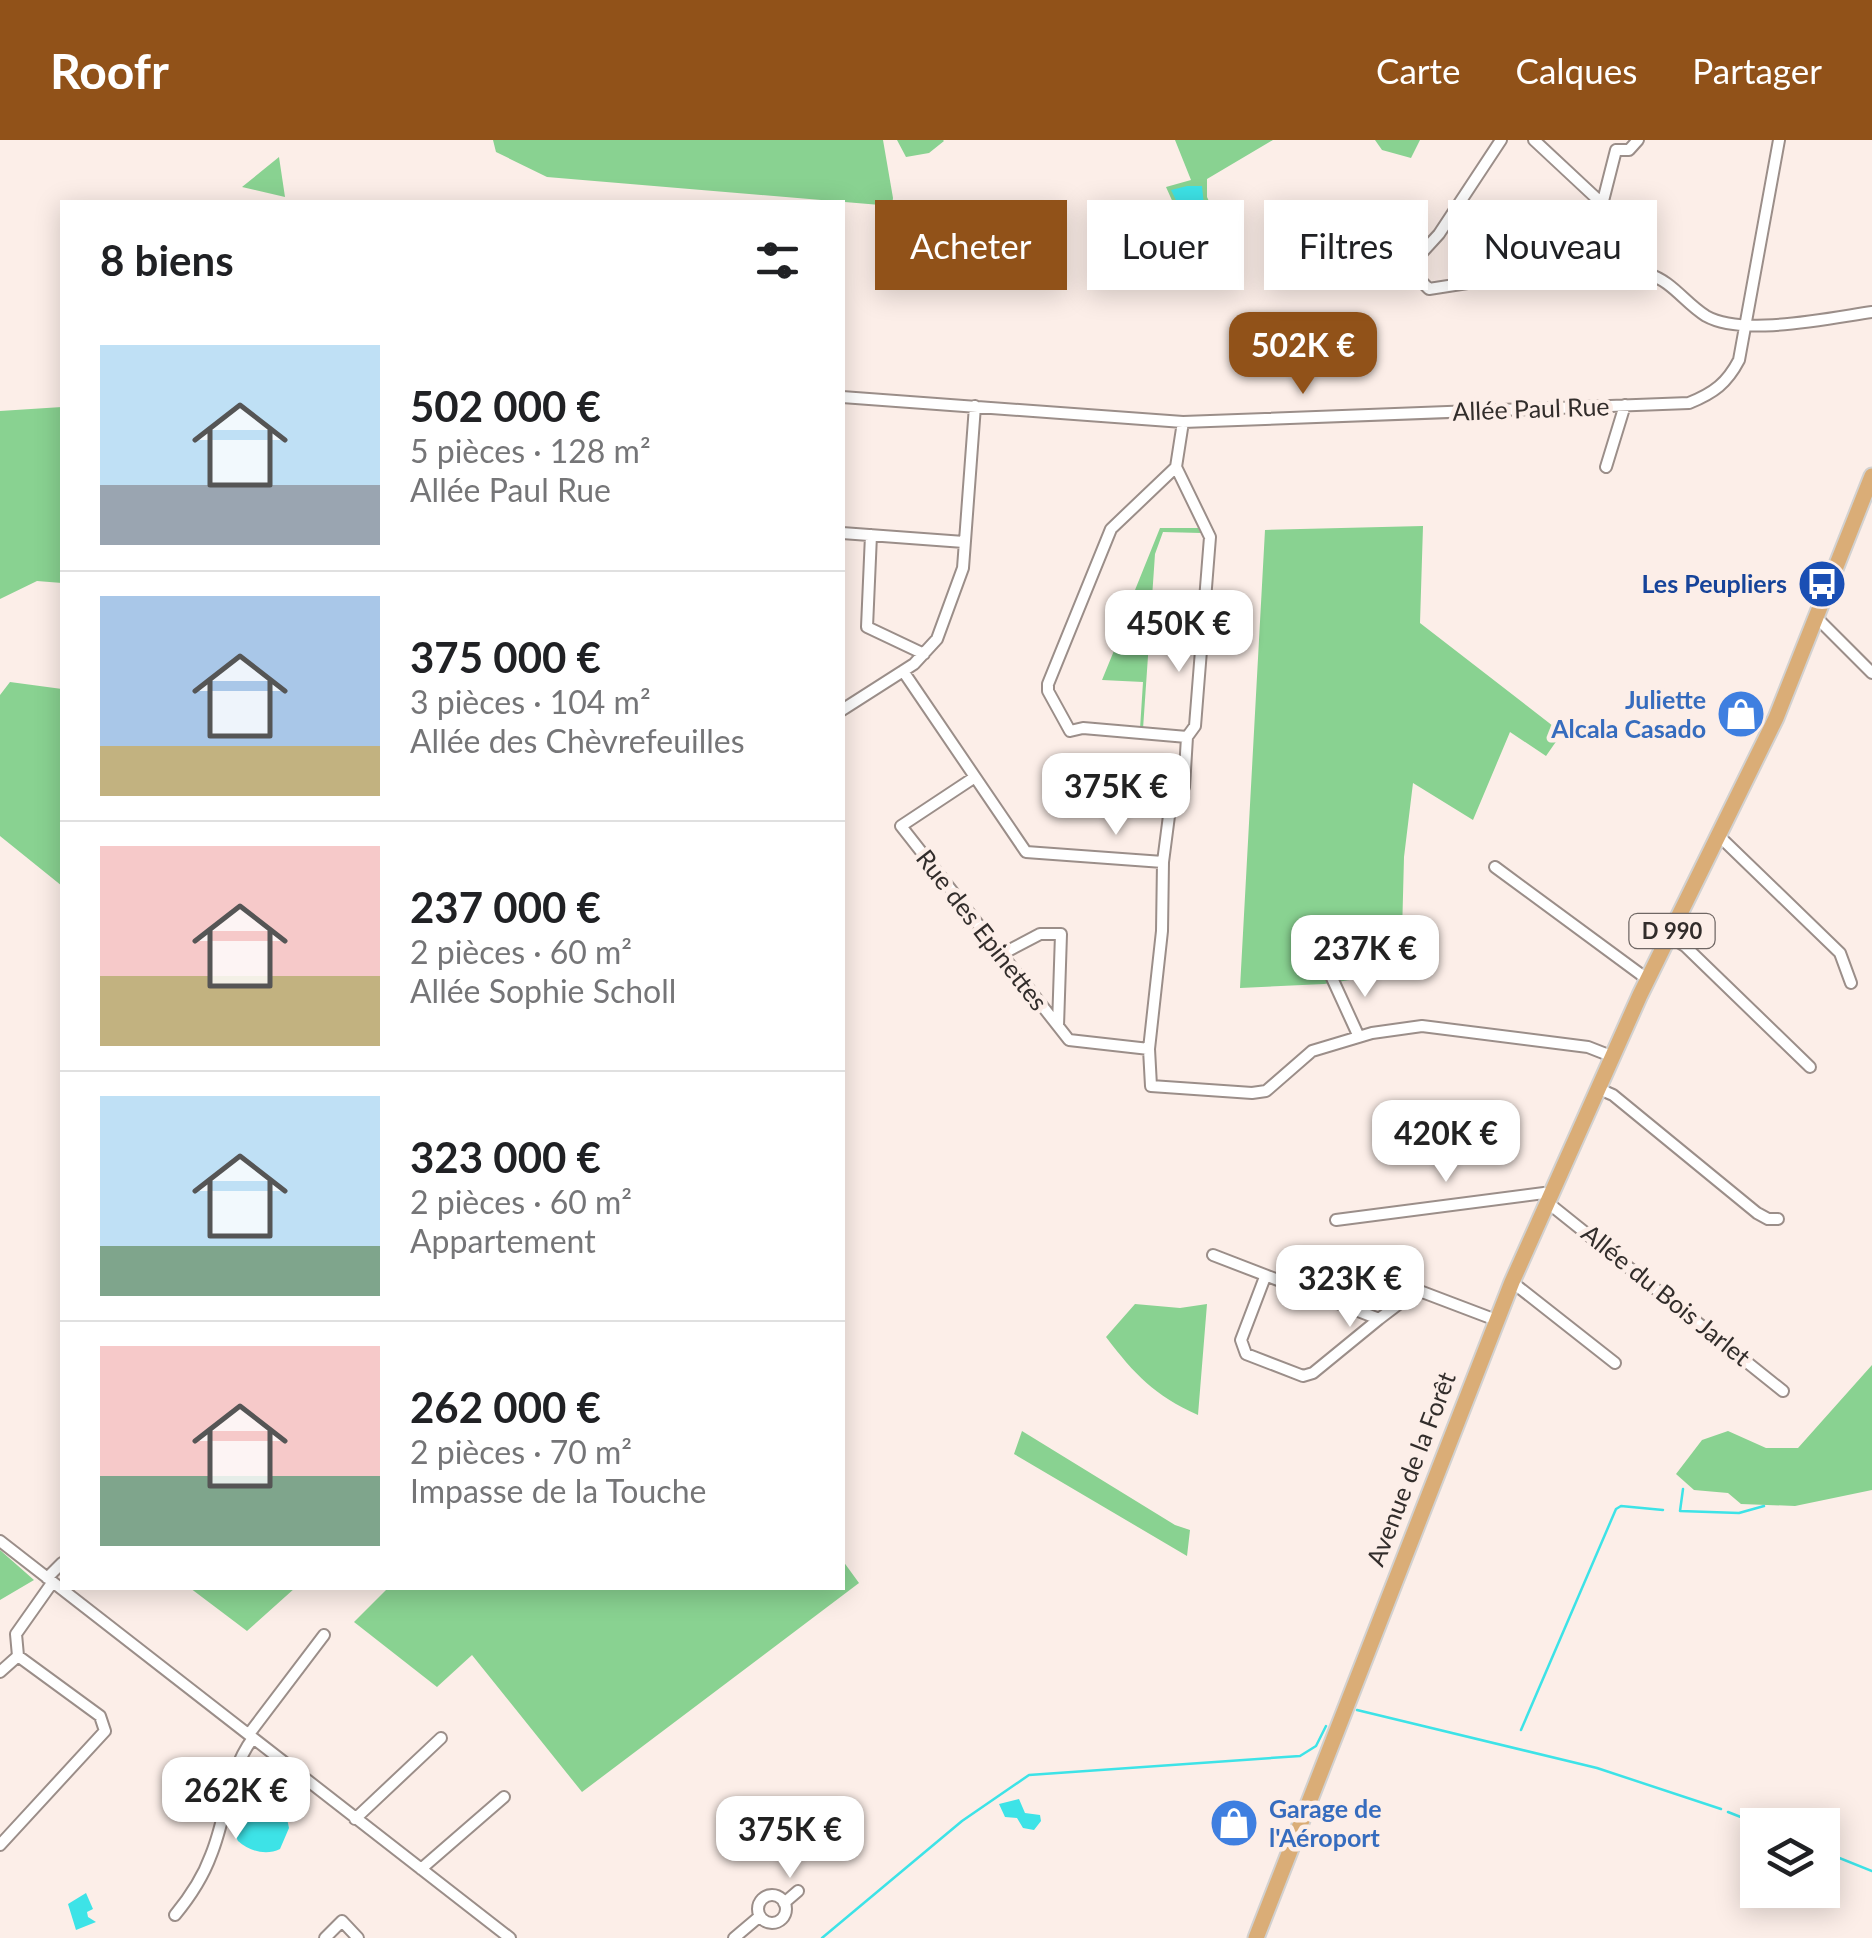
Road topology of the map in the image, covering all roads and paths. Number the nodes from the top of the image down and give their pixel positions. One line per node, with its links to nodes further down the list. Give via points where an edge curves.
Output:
1 (1501, 140): 7 (street)
2 (1534, 140): 8 (street)
3 (1607, 140): 6 (street)
4 (1638, 140): 6 (street, via 1629,150)
5 (1779, 140): 14 (street, Allée Paul Rue)
6 (1616, 150): 9 (street)
7 (1461, 200)
8 (1602, 200)
9 (1603, 200)
10 (1448, 220): 12 (street, via 1418,257 1416,276 1429,289)
11 (1657, 277): 14 (street, via 1707,316)
12 (1448, 287)
13 (1872, 312): 14 (street)
14 (1745, 325): 17 (street, Allée Paul Rue, via 1739,360 1712,394 1689,403)
15 (845, 397): 16 (street, Allée Paul Rue)
16 (975, 406): 18 (street, Allée Paul Rue); 24 (street)
17 (1624, 406): 18 (street, Allée Paul Rue); 20 (street)
18 (1183, 422): 19 (street)
19 (1176, 467): 30 (street, via 1210,537 1194,726); 30 (street, via 1111,529 1048,691 1070,731)
20 (1606, 467)
21 (1872, 476): 25 (main road, Avenue de la Forêt / D 990)
22 (845, 532): 23 (street)
23 (871, 535): 24 (street); 26 (street, via 867,627)
24 (964, 542): 26 (street, via 963,568)
25 (1818, 619): 28 (street); 32 (main road, Avenue de la Forêt / D 990)
26 (924, 654): 27 (street)
27 (903, 671): 29 (street); 31 (street)
28 (1872, 674)
29 (845, 708)
30 (1187, 737): 33 (street, via 1184,787 1170,808)
31 (975, 777): 33 (street, via 1026,852); 36 (street, Rue des Epinettes, via 901,826)
32 (1719, 836): 35 (main road, Avenue de la Forêt / D 990); 39 (street, via 1840,953)
33 (1163, 862): 42 (street)
34 (1495, 867): 38 (street)
35 (1670, 936): 38 (main road, Avenue de la Forêt / D 990); 44 (street)
36 (1002, 954): 40 (street, Rue des Epinettes); 40 (street, via 1040,934 1061,934)
37 (1332, 978): 41 (street)
38 (1647, 979): 43 (main road, Avenue de la Forêt / D 990)
39 (1851, 983)
40 (1058, 1027): 42 (street, Rue des Epinettes, via 1069,1040)
41 (1359, 1037): 42 (street, via 1312,1051 1266,1091 1151,1086); 43 (street, via 1422,1026 1588,1046)
42 (1149, 1049)
43 (1611, 1056): 45 (main road, Avenue de la Forêt / D 990)
44 (1810, 1067)
45 (1597, 1088): 46 (main road, Avenue de la Forêt / D 990); 47 (street, via 1768,1220)
46 (1548, 1199): 48 (street, via 1544,1193); 51 (main road, Avenue de la Forêt / D 990); 55 (street, Allée du Bois Jarlet)
47 (1778, 1219)
48 (1336, 1220)
49 (1213, 1255): 50 (street)
50 (1265, 1277): 52 (street); 52 (street, via 1241,1347 1304,1376)
51 (1512, 1282): 53 (main road, Avenue de la Forêt / D 990); 54 (street)
52 (1378, 1319): 53 (street, via 1417,1290)
53 (1496, 1320): 79 (main road, Avenue de la Forêt / D 990)
54 (1615, 1364)
55 (1783, 1391)
56 (0, 1542): 58 (street)
57 (60, 1566): 58 (street)
58 (50, 1580): 59 (street); 62 (street, via 16,1634)
59 (60, 1588)
60 (63, 1590): 64 (street)
61 (324, 1635): 64 (street)
62 (18, 1656): 63 (street); 68 (street, via 100,1716 105,1731)
63 (0, 1672)
64 (251, 1736): 67 (street); 72 (street, via 209,1860)
65 (441, 1738): 67 (street)
66 (504, 1797): 69 (street)
67 (355, 1819): 69 (street)
68 (0, 1845)
69 (421, 1869): 74 (street)
70 (798, 1891): 71 (street)
71 (784, 1903): 73 (street, via 765,1897); 73 (street, via 785,1916 776,1923)
72 (175, 1915)
73 (760, 1916): 78 (street)
74 (496, 1933): 77 (street)
75 (325, 1938): 76 (street, via 342,1921)
76 (358, 1938)
77 (510, 1938)
78 (734, 1938)
79 (1256, 1938)

